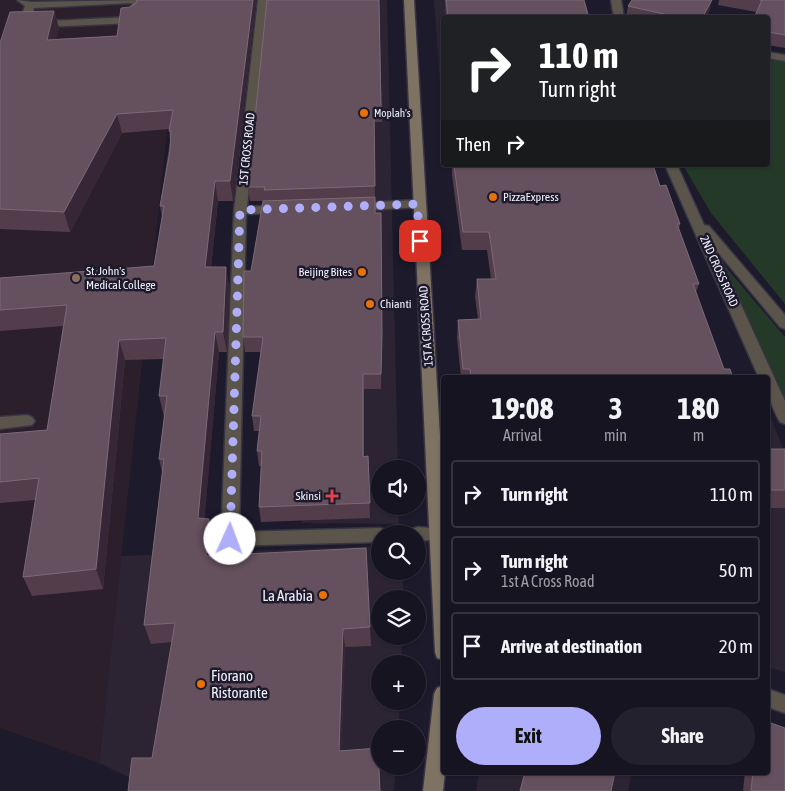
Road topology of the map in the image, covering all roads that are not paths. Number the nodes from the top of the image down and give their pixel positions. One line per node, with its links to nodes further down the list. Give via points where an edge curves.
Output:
1 (263, 0): 12 (street, 1ST CROSS ROAD)
2 (409, 0): 9 (street, 1ST A CROSS ROAD)
3 (616, 0): 5 (street)
4 (26, 2): 4 (street, via 40,4 137,0 133,20 23,25)
5 (618, 15)
6 (770, 55): 7 (street)
7 (785, 58)
8 (672, 167): 13 (street, 2ND CROSS ROAD)
9 (417, 204): 10 (street); 21 (street, 1ST A CROSS ROAD)
10 (338, 207)
11 (289, 209): 12 (street)
12 (240, 210): 22 (street, 1ST CROSS ROAD, via 230,539)
13 (693, 214): 14 (street); 15 (street, 2ND CROSS ROAD)
14 (785, 324)
15 (766, 375)
16 (770, 385): 17 (street, 2ND CROSS ROAD)
17 (785, 418)
18 (27, 421): 19 (street)
19 (0, 423)
20 (426, 534): 21 (street)
21 (438, 534): 23 (street, 1ST A CROSS ROAD)
22 (371, 535)
23 (441, 584)
24 (770, 699): 25 (street)
25 (785, 704)
26 (441, 720): 27 (street)
27 (433, 791)

